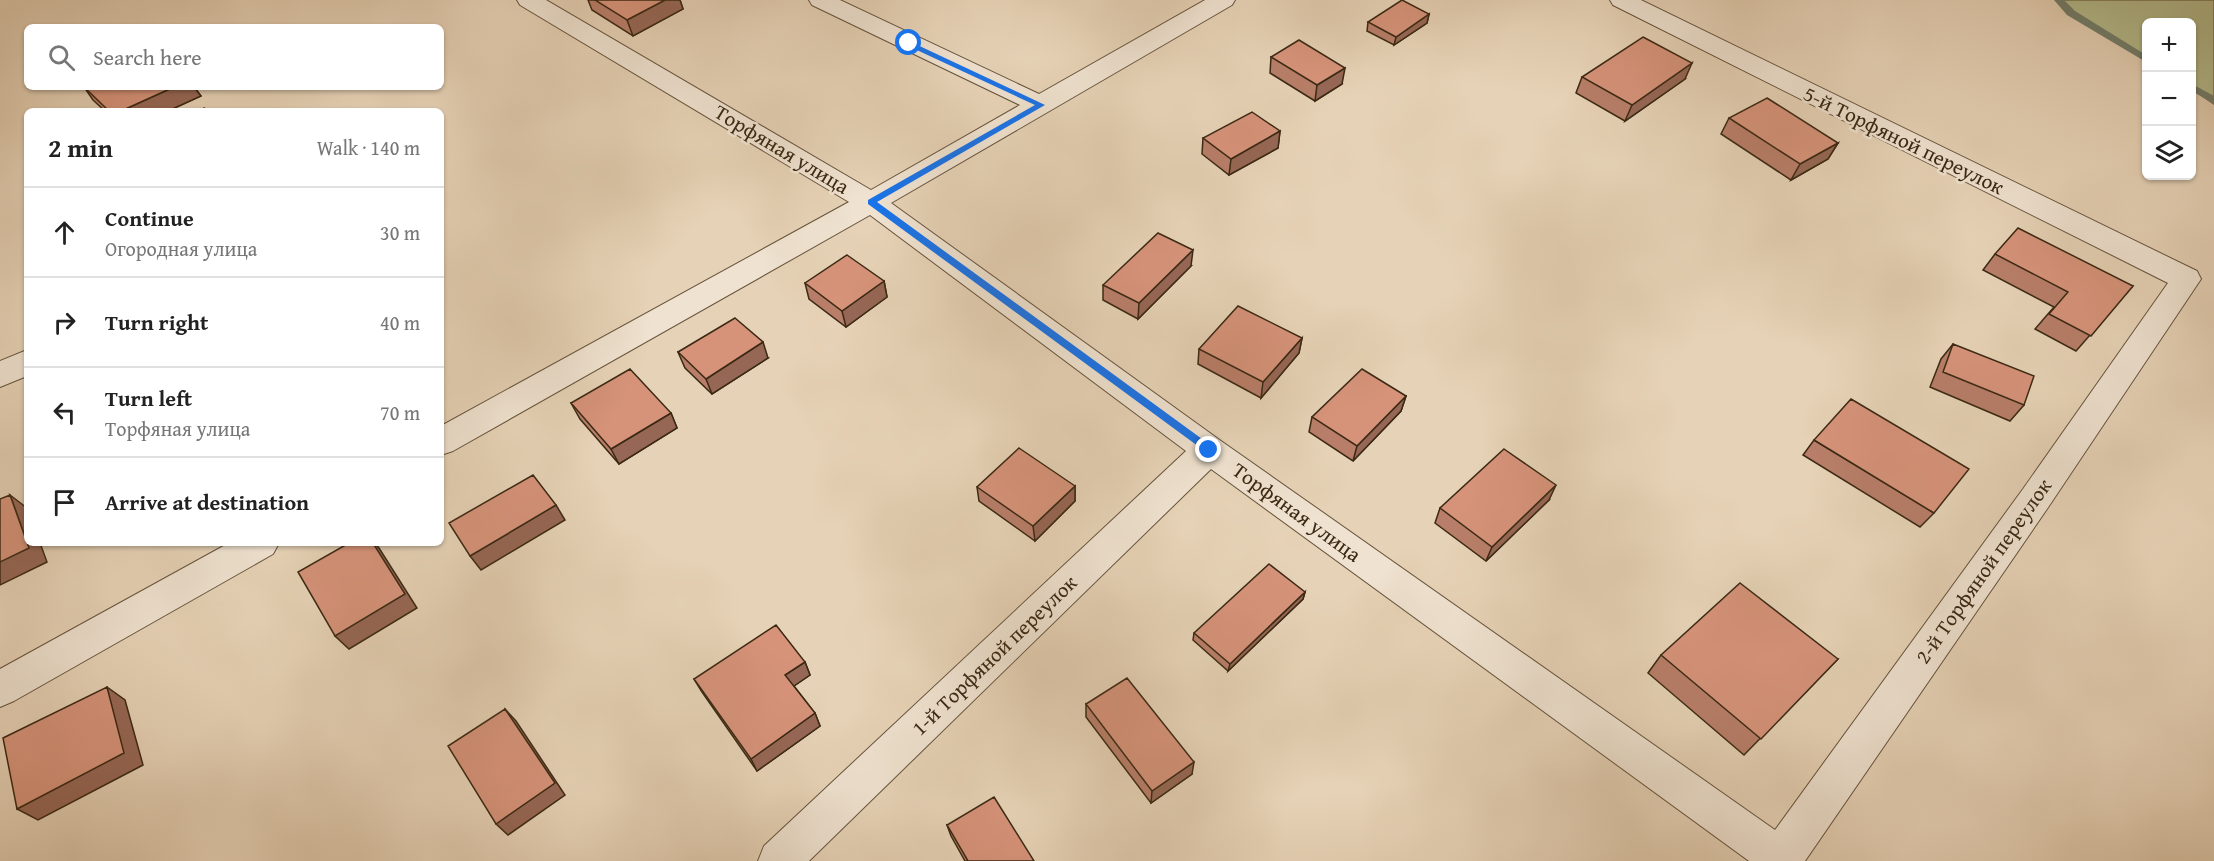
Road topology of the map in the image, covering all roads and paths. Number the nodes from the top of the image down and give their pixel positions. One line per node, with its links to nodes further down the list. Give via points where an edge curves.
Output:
1 (530, 0): 6 (street, Торфяная улица)
2 (821, 0): 5 (street)
3 (1224, 0): 5 (street)
4 (1622, 0): 7 (street, 5-й Торфяной переулок)
5 (1041, 105): 6 (street)
6 (871, 202): 10 (street); 11 (street, Торфяная улица)
7 (2186, 279): 14 (street, 2-й Торфяной переулок)
8 (24, 363): 9 (street)
9 (0, 375)
10 (444, 440)
11 (1209, 450): 14 (street, Торфяная улица); 15 (street, 1-й Торфяной переулок)
12 (256, 546): 13 (street)
13 (0, 689)
14 (1780, 860)
15 (779, 861)

